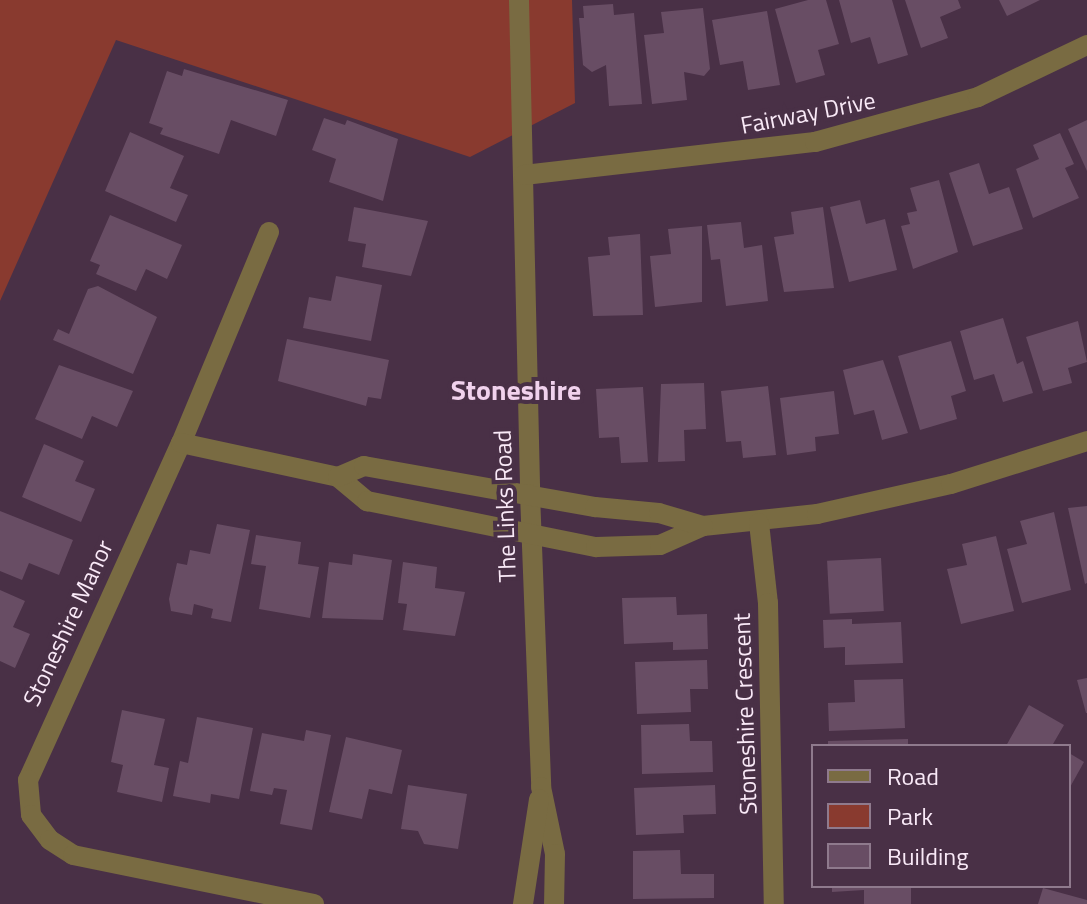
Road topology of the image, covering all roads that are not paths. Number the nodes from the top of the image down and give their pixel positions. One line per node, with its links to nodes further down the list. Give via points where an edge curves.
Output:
1 (519, 0): 3 (street, The Links Road)
2 (1087, 45): 3 (street, Fairway Drive, via 978,97 815,142)
3 (524, 175): 8 (street, The Links Road)
4 (269, 232): 6 (street, Stoneshire Manor)
5 (1087, 441): 9 (street, via 951,484)
6 (181, 443): 7 (street); 13 (street, Stoneshire Manor, via 38,749 28,780 31,815 50,840 73,855)
7 (338, 477): 8 (street, via 364,466); 11 (street, via 367,501)
8 (530, 494): 10 (street, via 659,513); 11 (street, The Links Road)
9 (759, 523): 10 (street); 16 (street, Stoneshire Crescent, via 768,603)
10 (703, 526): 11 (street, via 660,545 596,547)
11 (532, 533): 12 (street, The Links Road)
12 (541, 787): 14 (street, The Links Road); 15 (street, The Links Road, via 555,854)
13 (314, 904)
14 (523, 904)
15 (554, 904)
16 (774, 904)

